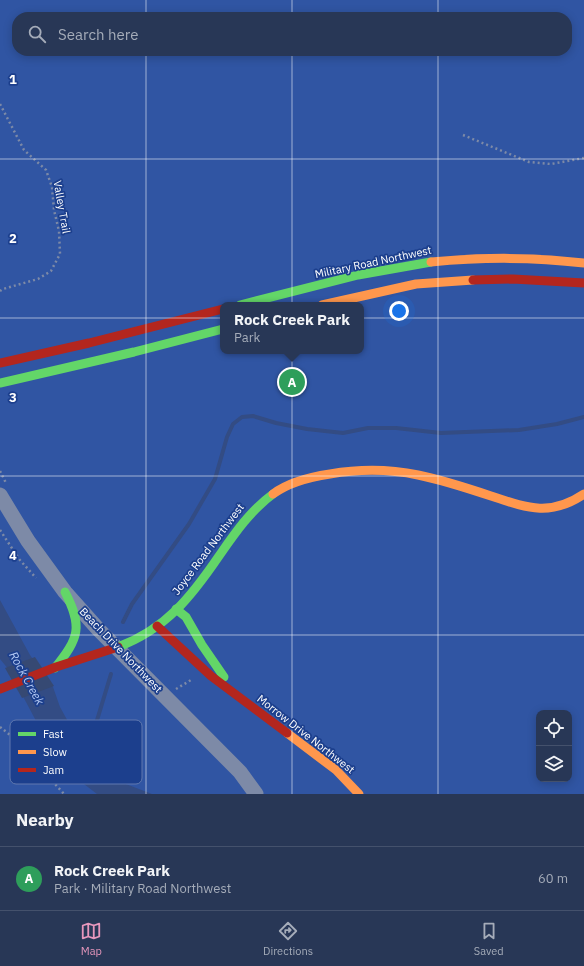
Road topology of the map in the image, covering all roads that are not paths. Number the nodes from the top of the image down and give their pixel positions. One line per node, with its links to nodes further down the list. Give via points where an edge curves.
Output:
1 (584, 263): 3 (street, Military Road Northwest, via 536,258 428,262)
2 (584, 283): 4 (street, via 513,279 465,280 416,284)
3 (252, 302)
4 (334, 302)
5 (220, 310): 7 (street)
6 (220, 330): 8 (street)
7 (0, 363)
8 (2, 382)
9 (0, 494): 11 (street, Beach Drive Northwest, via 28,541)
10 (584, 494): 12 (street, Joyce Road Northwest, via 562,505 537,508 518,505 448,483 401,473 351,472 301,480 274,493 256,506 200,583)
11 (65, 592): 14 (street, Beach Drive Northwest); 15 (street, via 76,617 77,627 67,653)
12 (176, 610): 13 (street, Joyce Road Northwest); 17 (street, Morrow Drive Northwest, via 186,617)
13 (157, 626): 14 (street, Joyce Road Northwest, via 140,637); 17 (street, Morrow Drive Northwest, via 211,676)
14 (116, 647): 15 (street, Joyce Road Northwest); 18 (street, Beach Drive Northwest, via 240,772)
15 (55, 668): 16 (street, Joyce Road Northwest)
16 (2, 688)
17 (237, 695): 19 (street, Morrow Drive Northwest, via 336,770)
18 (256, 794)
19 (359, 794)

